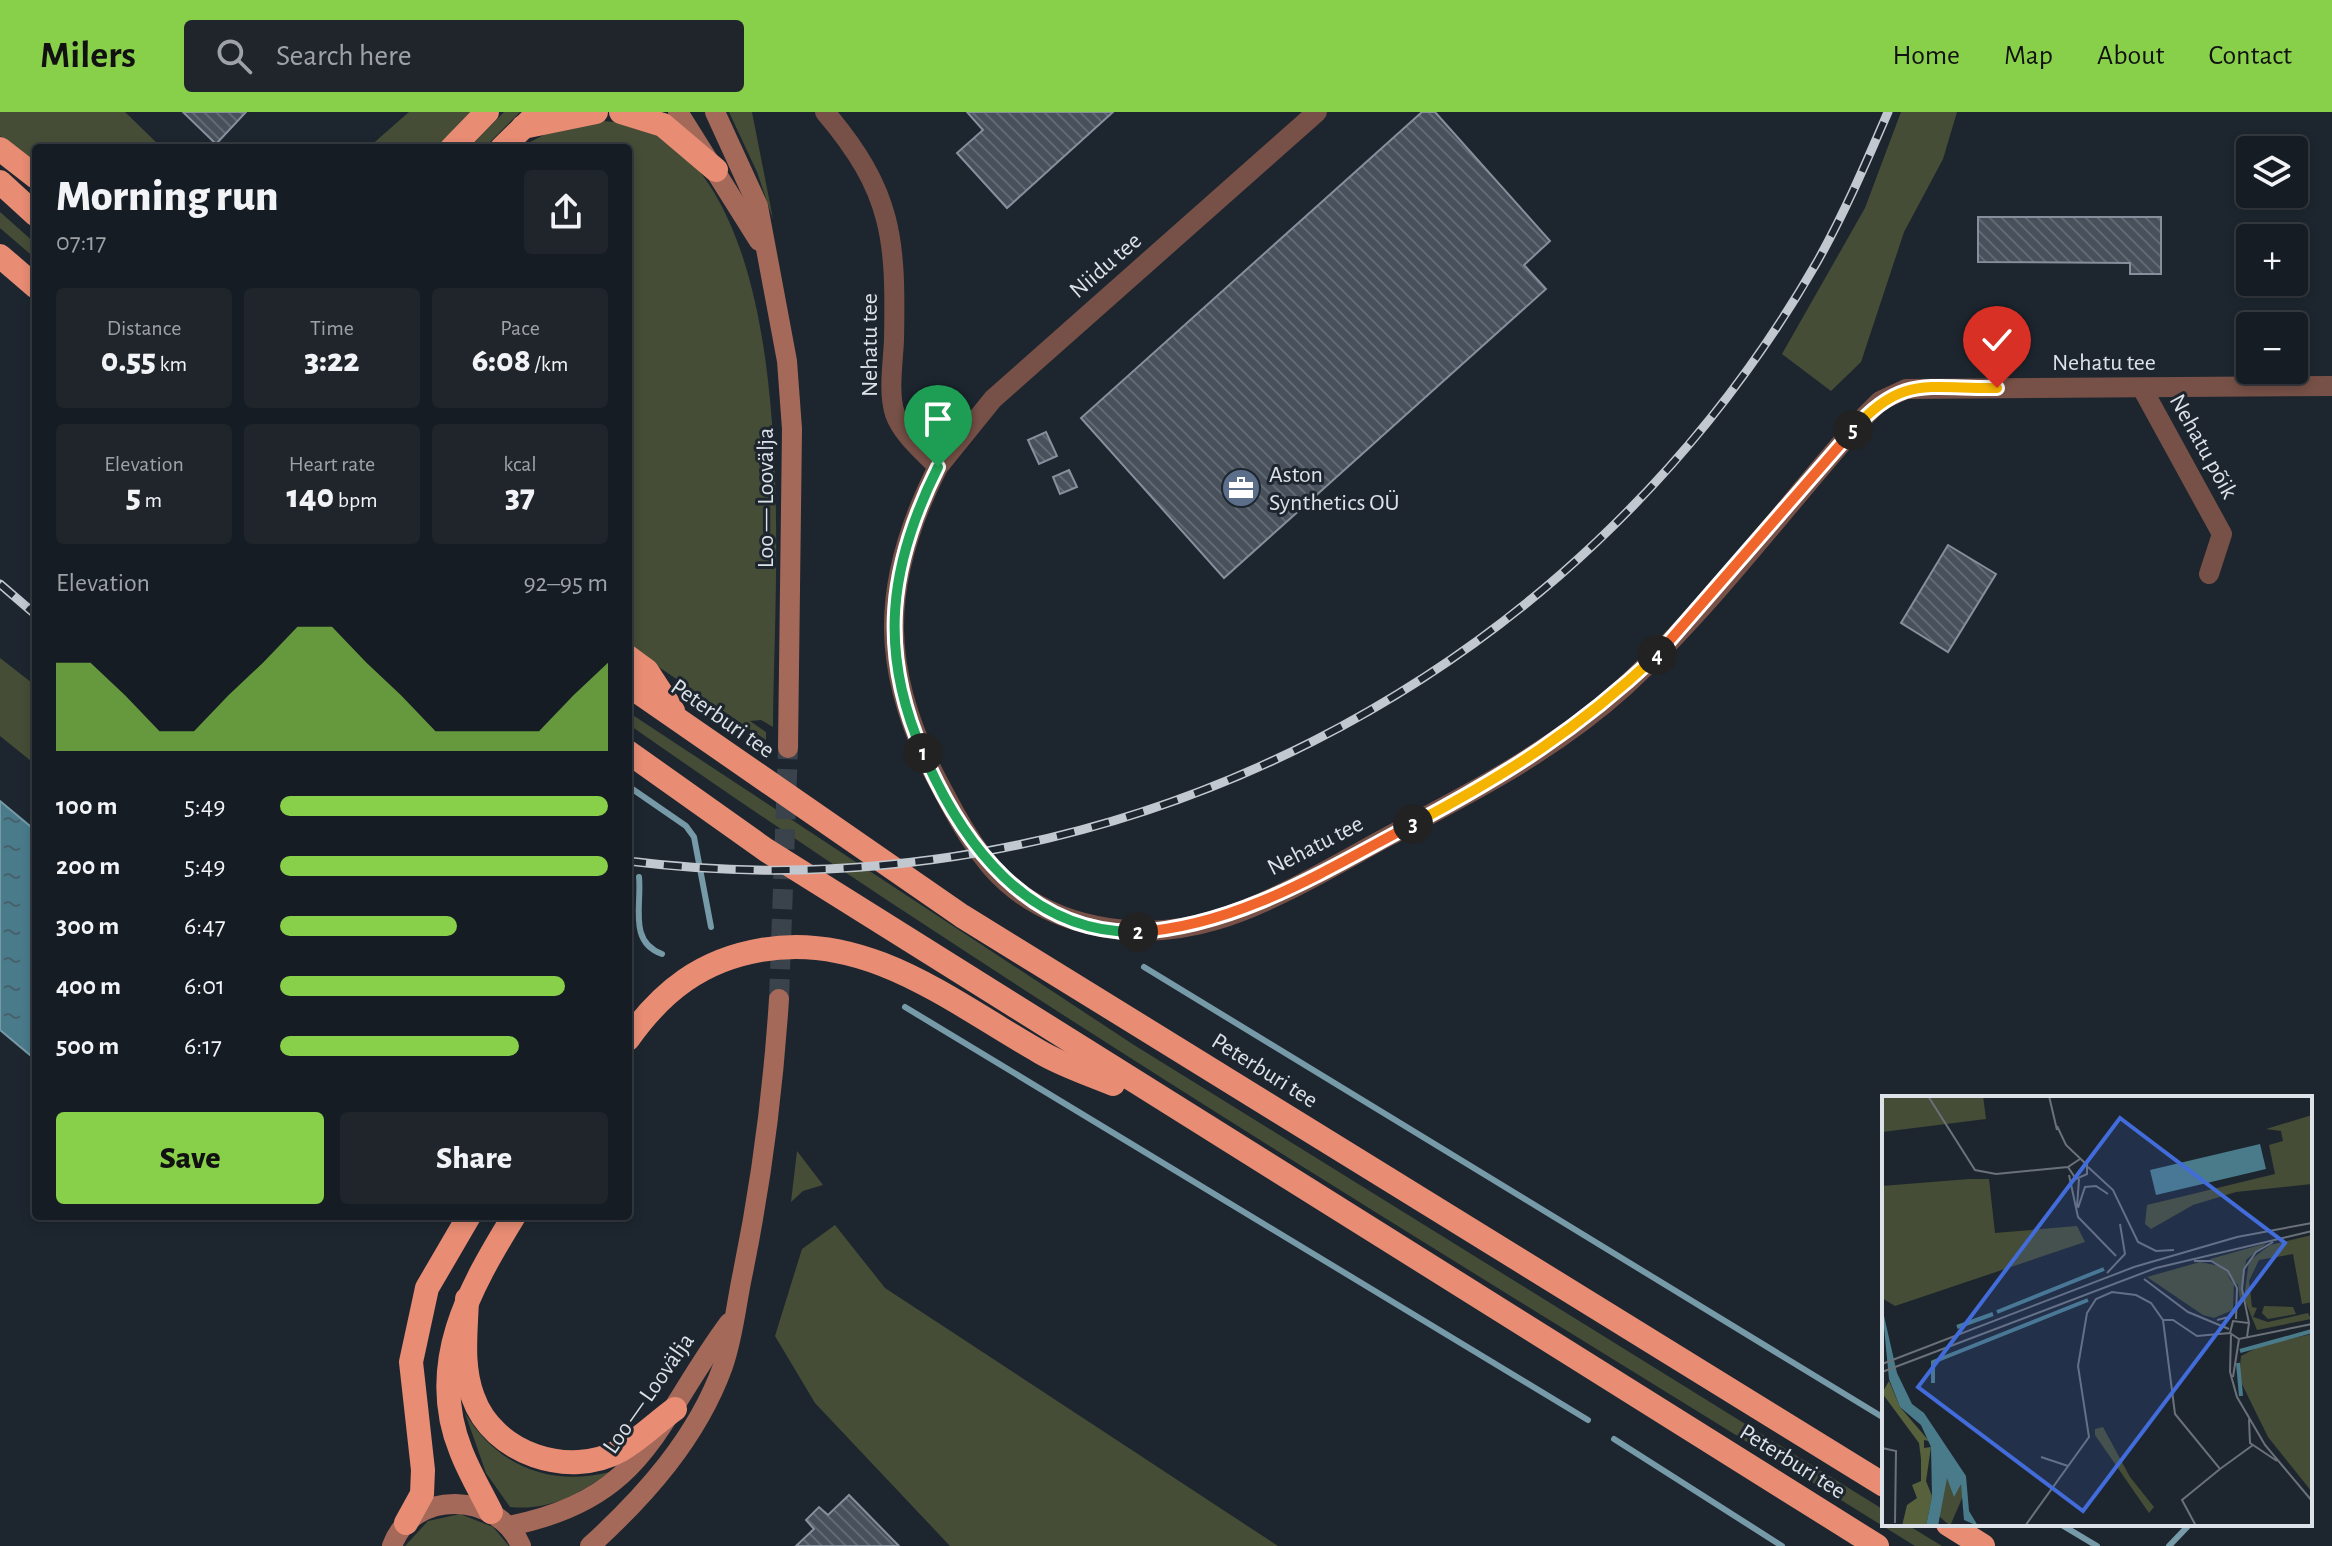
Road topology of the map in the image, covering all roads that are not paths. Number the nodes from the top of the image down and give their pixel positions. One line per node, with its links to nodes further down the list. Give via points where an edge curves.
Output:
1 (487, 112): 9 (highway)
2 (596, 112): 8 (highway)
3 (621, 112): 12 (highway, via 663,125)
4 (678, 112): 12 (street, Loo — Loovälja)
5 (715, 112): 16 (street, Loo — Loovälja, via 758,206)
6 (825, 112): 21 (street, Nehatu tee, via 860,157 887,215 895,278 895,416)
7 (1317, 112): 21 (street, Niidu tee, via 993,399)
8 (531, 120): 10 (highway)
9 (456, 144)
10 (506, 144)
11 (0, 149): 13 (highway)
12 (716, 170): 16 (street, Loo — Loovälja)
13 (32, 174)
14 (0, 182): 15 (highway)
15 (32, 211)
16 (765, 252): 26 (street, Loo — Loovälja, via 787,361 792,429)
17 (0, 256): 18 (highway)
18 (32, 284)
19 (2332, 386): 20 (street, Nehatu tee)
20 (2142, 388): 21 (street, Nehatu tee, via 1895,392 1866,415 1660,652 1579,723 1502,777 1233,913 1177,929 1133,932 1042,907 1015,890 972,842 909,721 898,682 894,604 914,515); 22 (street, Nehatu põik, via 2222,534)
21 (938, 467)
22 (2209, 574)
23 (632, 660): 25 (highway, via 647,671)
24 (632, 688): 25 (highway, Peterburi tee)
25 (681, 723): 36 (highway, Peterburi tee, via 962,916)
26 (788, 748)
27 (632, 755): 30 (highway, Peterburi tee, via 766,850)
28 (779, 999): 34 (street, Loo — Loovälja, via 773,1091)
29 (632, 1034): 30 (highway, via 684,978 729,955 792,944 850,951 913,977 1044,1055)
30 (1178, 1111): 43 (highway, Peterburi tee)
31 (467, 1220): 38 (highway, via 427,1288 411,1362 423,1470 422,1494)
32 (512, 1220): 33 (highway)
33 (467, 1299): 35 (highway, via 465,1365 473,1399 498,1435 529,1455 565,1463 590,1460 620,1450); 37 (highway, via 447,1368 447,1398 460,1451)
34 (734, 1316): 35 (street, Loo — Loovälja); 42 (street, Loo — Loovälja, via 723,1366 667,1467)
35 (675, 1409): 37 (street, Loo — Loovälja, via 630,1469 599,1494 561,1514)
36 (1882, 1484)
37 (500, 1519): 38 (street, via 470,1504 447,1503); 41 (street)
38 (406, 1523): 40 (street)
39 (1951, 1526): 44 (highway)
40 (392, 1546)
41 (521, 1546)
42 (590, 1546)
43 (1877, 1546)
44 (1983, 1546)

